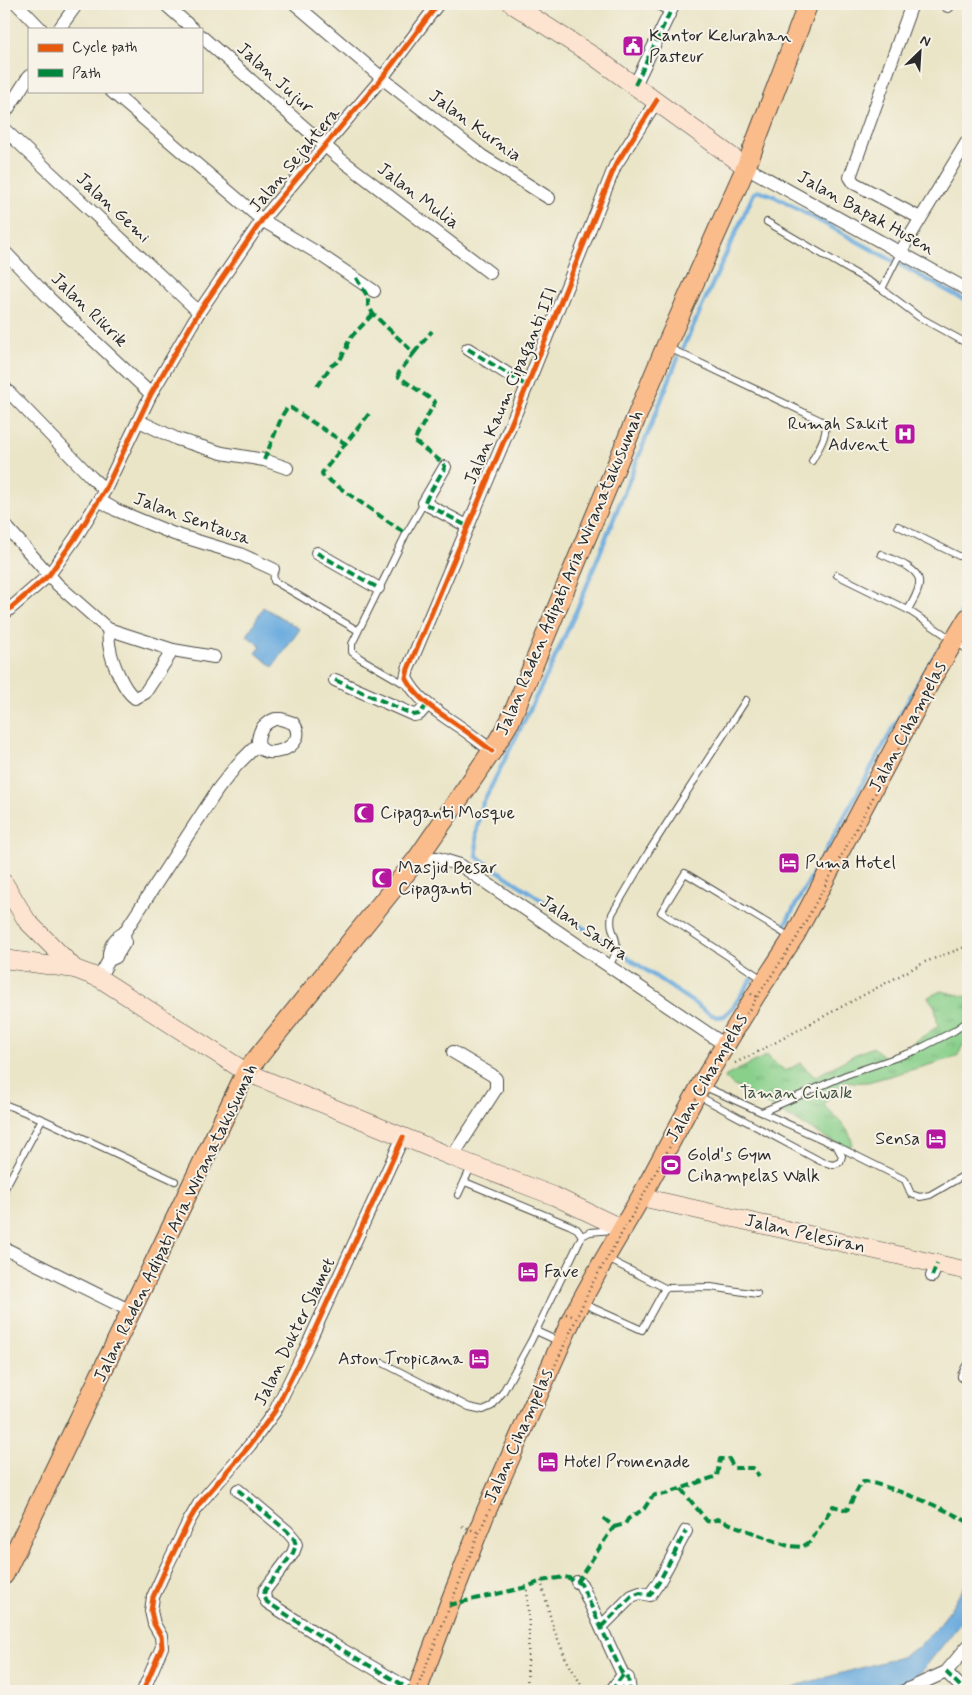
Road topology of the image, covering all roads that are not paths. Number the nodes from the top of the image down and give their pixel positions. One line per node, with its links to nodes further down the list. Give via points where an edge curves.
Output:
1 (17, 4): 10 (street)
2 (77, 4): 11 (street)
3 (165, 4): 12 (street)
4 (295, 4): 15 (street, Jalan Kurnia)
5 (438, 4): 15 (street, Jalan Sejahtera)
6 (512, 4): 16 (street)
7 (808, 4): 23 (main road, Jalan Raden Adipati Aria Wiranatakusumah)
8 (912, 4): 25 (street, via 850,177 854,183)
9 (668, 6): 16 (street)
10 (40, 28)
11 (60, 28)
12 (192, 28)
13 (202, 37): 22 (street, Jalan Jujur)
14 (28, 78): 19 (street)
15 (382, 78): 22 (street, Jalan Sejahtera); 24 (street, Jalan Kurnia, via 482,156)
16 (637, 80): 18 (street)
17 (112, 92): 26 (street)
18 (657, 100): 23 (street); 38 (street, Jalan Kaum Cipaganti III, via 615,166)
19 (4, 115)
20 (4, 129): 34 (street, Jalan Gemi)
21 (968, 140): 25 (street)
22 (325, 146): 26 (street, Jalan Sejahtera); 30 (street, Jalan Mulia)
23 (746, 167): 29 (street, Jalan Bapak Husen); 36 (main road, Jalan Raden Adipati Aria Wiranatakusumah)
24 (550, 198)
25 (920, 218): 29 (street)
26 (262, 220): 32 (street); 34 (street, Jalan Sejahtera)
27 (767, 222): 31 (lane)
28 (4, 251): 40 (street, Jalan Rikrik)
29 (901, 251): 31 (lane); 33 (street, Jalan Bapak Husen)
30 (490, 273)
31 (882, 289): 35 (lane, via 919,317)
32 (374, 290)
33 (968, 290)
34 (199, 312): 40 (street, Jalan Sejahtera)
35 (968, 344)
36 (666, 346): 42 (lane, via 824,422 826,431); 70 (main road, Jalan Raden Adipati Aria Wiranatakusumah, via 510,721)
37 (468, 349): 38 (street)
38 (527, 386): 48 (street, Jalan Kaum Cipaganti III)
39 (4, 387): 45 (street, Jalan Sentausa, via 91,476)
40 (151, 394): 41 (street, Jalan Sejahtera)
41 (138, 420): 44 (street, via 178,440); 45 (street, Jalan Sejahtera)
42 (812, 461)
43 (445, 467): 46 (street)
44 (287, 468)
45 (102, 495): 53 (street, Jalan Sentausa, via 116,510 174,534 240,554); 55 (street, Jalan Sejahtera)
46 (424, 503): 48 (street); 56 (lane)
47 (4, 524): 55 (street)
48 (467, 526): 66 (street, Jalan Kaum Cipaganti III, via 408,668 406,678)
49 (898, 526): 52 (lane, via 959,556)
50 (316, 554): 56 (street)
51 (881, 554): 57 (lane, via 918,575 919,587)
52 (968, 556)
53 (272, 569): 61 (lane, via 274,581)
54 (837, 574): 57 (lane)
55 (49, 575): 58 (street, Jalan Sejahtera); 60 (street)
56 (378, 588): 61 (lane)
57 (908, 610): 62 (lane)
58 (4, 614)
59 (968, 618): 62 (main road, Jalan Cihampelas)
60 (108, 629): 63 (street); 63 (street, via 109,648 115,666 135,698 146,693)
61 (358, 630): 66 (lane, via 352,652)
62 (961, 646): 73 (main road, Jalan Cihampelas, via 934,676)
63 (173, 650): 64 (street)
64 (214, 657)
65 (335, 680): 68 (street, via 414,715)
66 (412, 689): 68 (street)
67 (746, 700): 75 (lane, via 612,914 612,929 618,946)
68 (427, 705): 70 (street)
69 (258, 744): 76 (street, via 218,789 124,933 125,942 116,957)
70 (492, 751): 71 (main road, Jalan Raden Adipati Aria Wiranatakusumah)
71 (418, 859): 75 (street, Jalan Sastra, via 437,858 460,866); 82 (main road, Jalan Raden Adipati Aria Wiranatakusumah)
72 (4, 883): 77 (street, via 27,921)
73 (793, 938): 78 (main road, Jalan Cihampelas); 78 (lane, via 684,873 661,912)
74 (4, 959): 77 (street)
75 (609, 966): 80 (street, Jalan Sastra)
76 (105, 968): 77 (street); 82 (street)
77 (75, 969)
78 (761, 989): 80 (main road, Jalan Cihampelas)
79 (968, 1021): 85 (lane, via 914,1051 846,1075)
80 (725, 1045): 83 (main road, Jalan Cihampelas)
81 (453, 1052): 89 (street, via 492,1075 497,1084)
82 (246, 1072): 87 (street); 105 (main road, Jalan Raden Adipati Aria Wiranatakusumah)
83 (706, 1081): 85 (lane); 88 (lane, via 820,1161 833,1165 840,1162 842,1156); 96 (main road, Jalan Cihampelas)
84 (4, 1104): 86 (lane)
85 (762, 1112): 88 (lane)
86 (42, 1119): 92 (lane); 94 (lane)
87 (403, 1137): 89 (street); 119 (street, Jalan Dokter Slamet, via 275,1411 199,1504 167,1566 153,1597 152,1610 162,1647)
88 (837, 1146): 91 (lane, via 905,1180 911,1194 920,1197 930,1195)
89 (452, 1157): 90 (street)
90 (472, 1164): 93 (lane); 97 (street, via 554,1196)
91 (968, 1173)
92 (176, 1181)
93 (465, 1182): 95 (lane); 98 (lane, via 569,1225)
94 (4, 1190)
95 (458, 1196)
96 (641, 1197): 97 (main road, Jalan Cihampelas); 101 (street, Jalan Pelesiran, via 934,1270)
97 (623, 1229): 98 (lane, via 590,1232); 100 (main road, Jalan Cihampelas)
98 (582, 1236): 106 (lane)
99 (4, 1248): 105 (street)
100 (605, 1257): 102 (lane); 104 (main road, Jalan Cihampelas)
101 (968, 1271)
102 (665, 1288): 103 (lane, via 711,1287); 104 (lane, via 642,1330)
103 (757, 1294)
104 (578, 1310): 107 (main road, Jalan Cihampelas)
105 (131, 1311): 113 (main road, Jalan Raden Adipati Aria Wiranatakusumah)
106 (536, 1331): 107 (lane); 108 (lane, via 503,1392 492,1406 483,1410 469,1407)
107 (561, 1342): 120 (main road, Jalan Cihampelas, via 485,1514)
108 (383, 1363)
109 (968, 1368): 110 (street, via 964,1376)
110 (968, 1379)
111 (238, 1490): 120 (street, via 287,1531 296,1545 265,1590 267,1602)
112 (686, 1531): 115 (street, via 650,1595 640,1593 632,1596)
113 (4, 1575)
114 (577, 1582): 115 (street, via 581,1584)
115 (601, 1626): 118 (street)
116 (968, 1646): 117 (street)
117 (946, 1672): 123 (street); 124 (street)
118 (623, 1675): 121 (street); 122 (street, via 628,1678)
119 (143, 1691)
120 (415, 1691)
121 (611, 1691)
122 (630, 1691)
123 (904, 1691)
124 (965, 1691)

